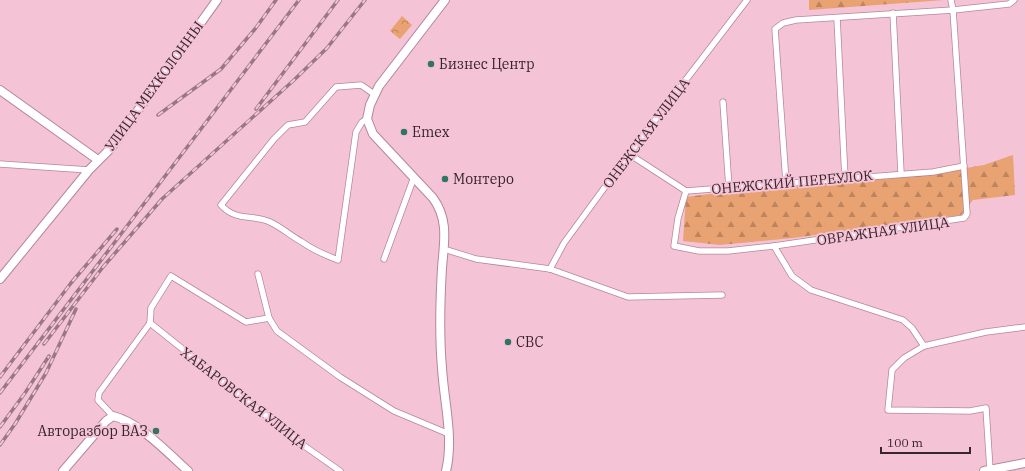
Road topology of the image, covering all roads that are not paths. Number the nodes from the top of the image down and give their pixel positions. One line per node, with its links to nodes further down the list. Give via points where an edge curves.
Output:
1 (218, 0): 14 (street, УЛИЦА МЕХКОЛОННЫ, via 111,148)
2 (445, 0): 10 (street)
3 (747, 0): 13 (street, ОНЕЖСКАЯ УЛИЦА)
4 (951, 0): 6 (street)
5 (1014, 0): 6 (street, via 1009,4)
6 (953, 10): 7 (street); 16 (street)
7 (893, 13): 8 (street); 18 (street)
8 (837, 18): 20 (street); 21 (street, via 796,20 783,23 775,29)
9 (0, 90): 14 (street)
10 (374, 94): 12 (street); 12 (street, via 361,86 336,87 305,122 288,126 274,139 221,205 248,219 259,218 271,222 318,252 338,260 356,132)
11 (724, 102): 22 (street)
12 (367, 119): 19 (street, via 373,134)
13 (629, 154): 23 (street); 27 (street, ОНЕЖСКАЯ УЛИЦА, via 564,243)
14 (98, 160): 17 (street, УЛИЦА МЕХКОЛОННЫ)
15 (0, 164): 17 (street)
16 (964, 166): 18 (street, ОНЕЖСКИЙ ПЕРЕУЛОК, via 933,172); 24 (street, ОВРАЖНАЯ УЛИЦА, via 967,214 964,218)
17 (89, 170): 29 (street, УЛИЦА МЕХКОЛОННЫ)
18 (902, 173): 20 (street, ОНЕЖСКИЙ ПЕРЕУЛОК)
19 (414, 177): 25 (street, via 441,208); 26 (street)
20 (845, 178): 21 (street, ОНЕЖСКИЙ ПЕРЕУЛОК)
21 (786, 182): 22 (street, ОНЕЖСКИЙ ПЕРЕУЛОК)
22 (729, 188): 23 (street, ОНЕЖСКИЙ ПЕРЕУЛОК)
23 (686, 191): 24 (street, ОВРАЖНАЯ УЛИЦА, via 678,218 674,246 699,251 728,251)
24 (774, 246): 34 (street, via 792,276 811,290 903,320)
25 (444, 249): 27 (street, via 476,259); 36 (street, via 439,312)
26 (384, 259)
27 (550, 269): 30 (street, via 628,296)
28 (258, 274): 31 (street)
29 (0, 279)
30 (722, 295)
31 (269, 318): 32 (street, via 246,322 171,276 151,308); 36 (street, via 277,331 340,377 394,411)
32 (150, 323): 35 (street, via 99,393 98,400); 41 (street, ХАБАРОВСКАЯ УЛИЦА, via 303,445)
33 (1025, 327): 34 (street, via 986,332)
34 (924, 346): 38 (street, via 904,358 892,370 888,410 970,411 986,408)
35 (113, 416): 39 (street); 40 (street, via 120,417 141,431)
36 (449, 434): 42 (street, via 450,447)
37 (1025, 463): 38 (street)
38 (987, 470)
39 (62, 471)
40 (188, 471)
41 (340, 471)
42 (446, 471)

